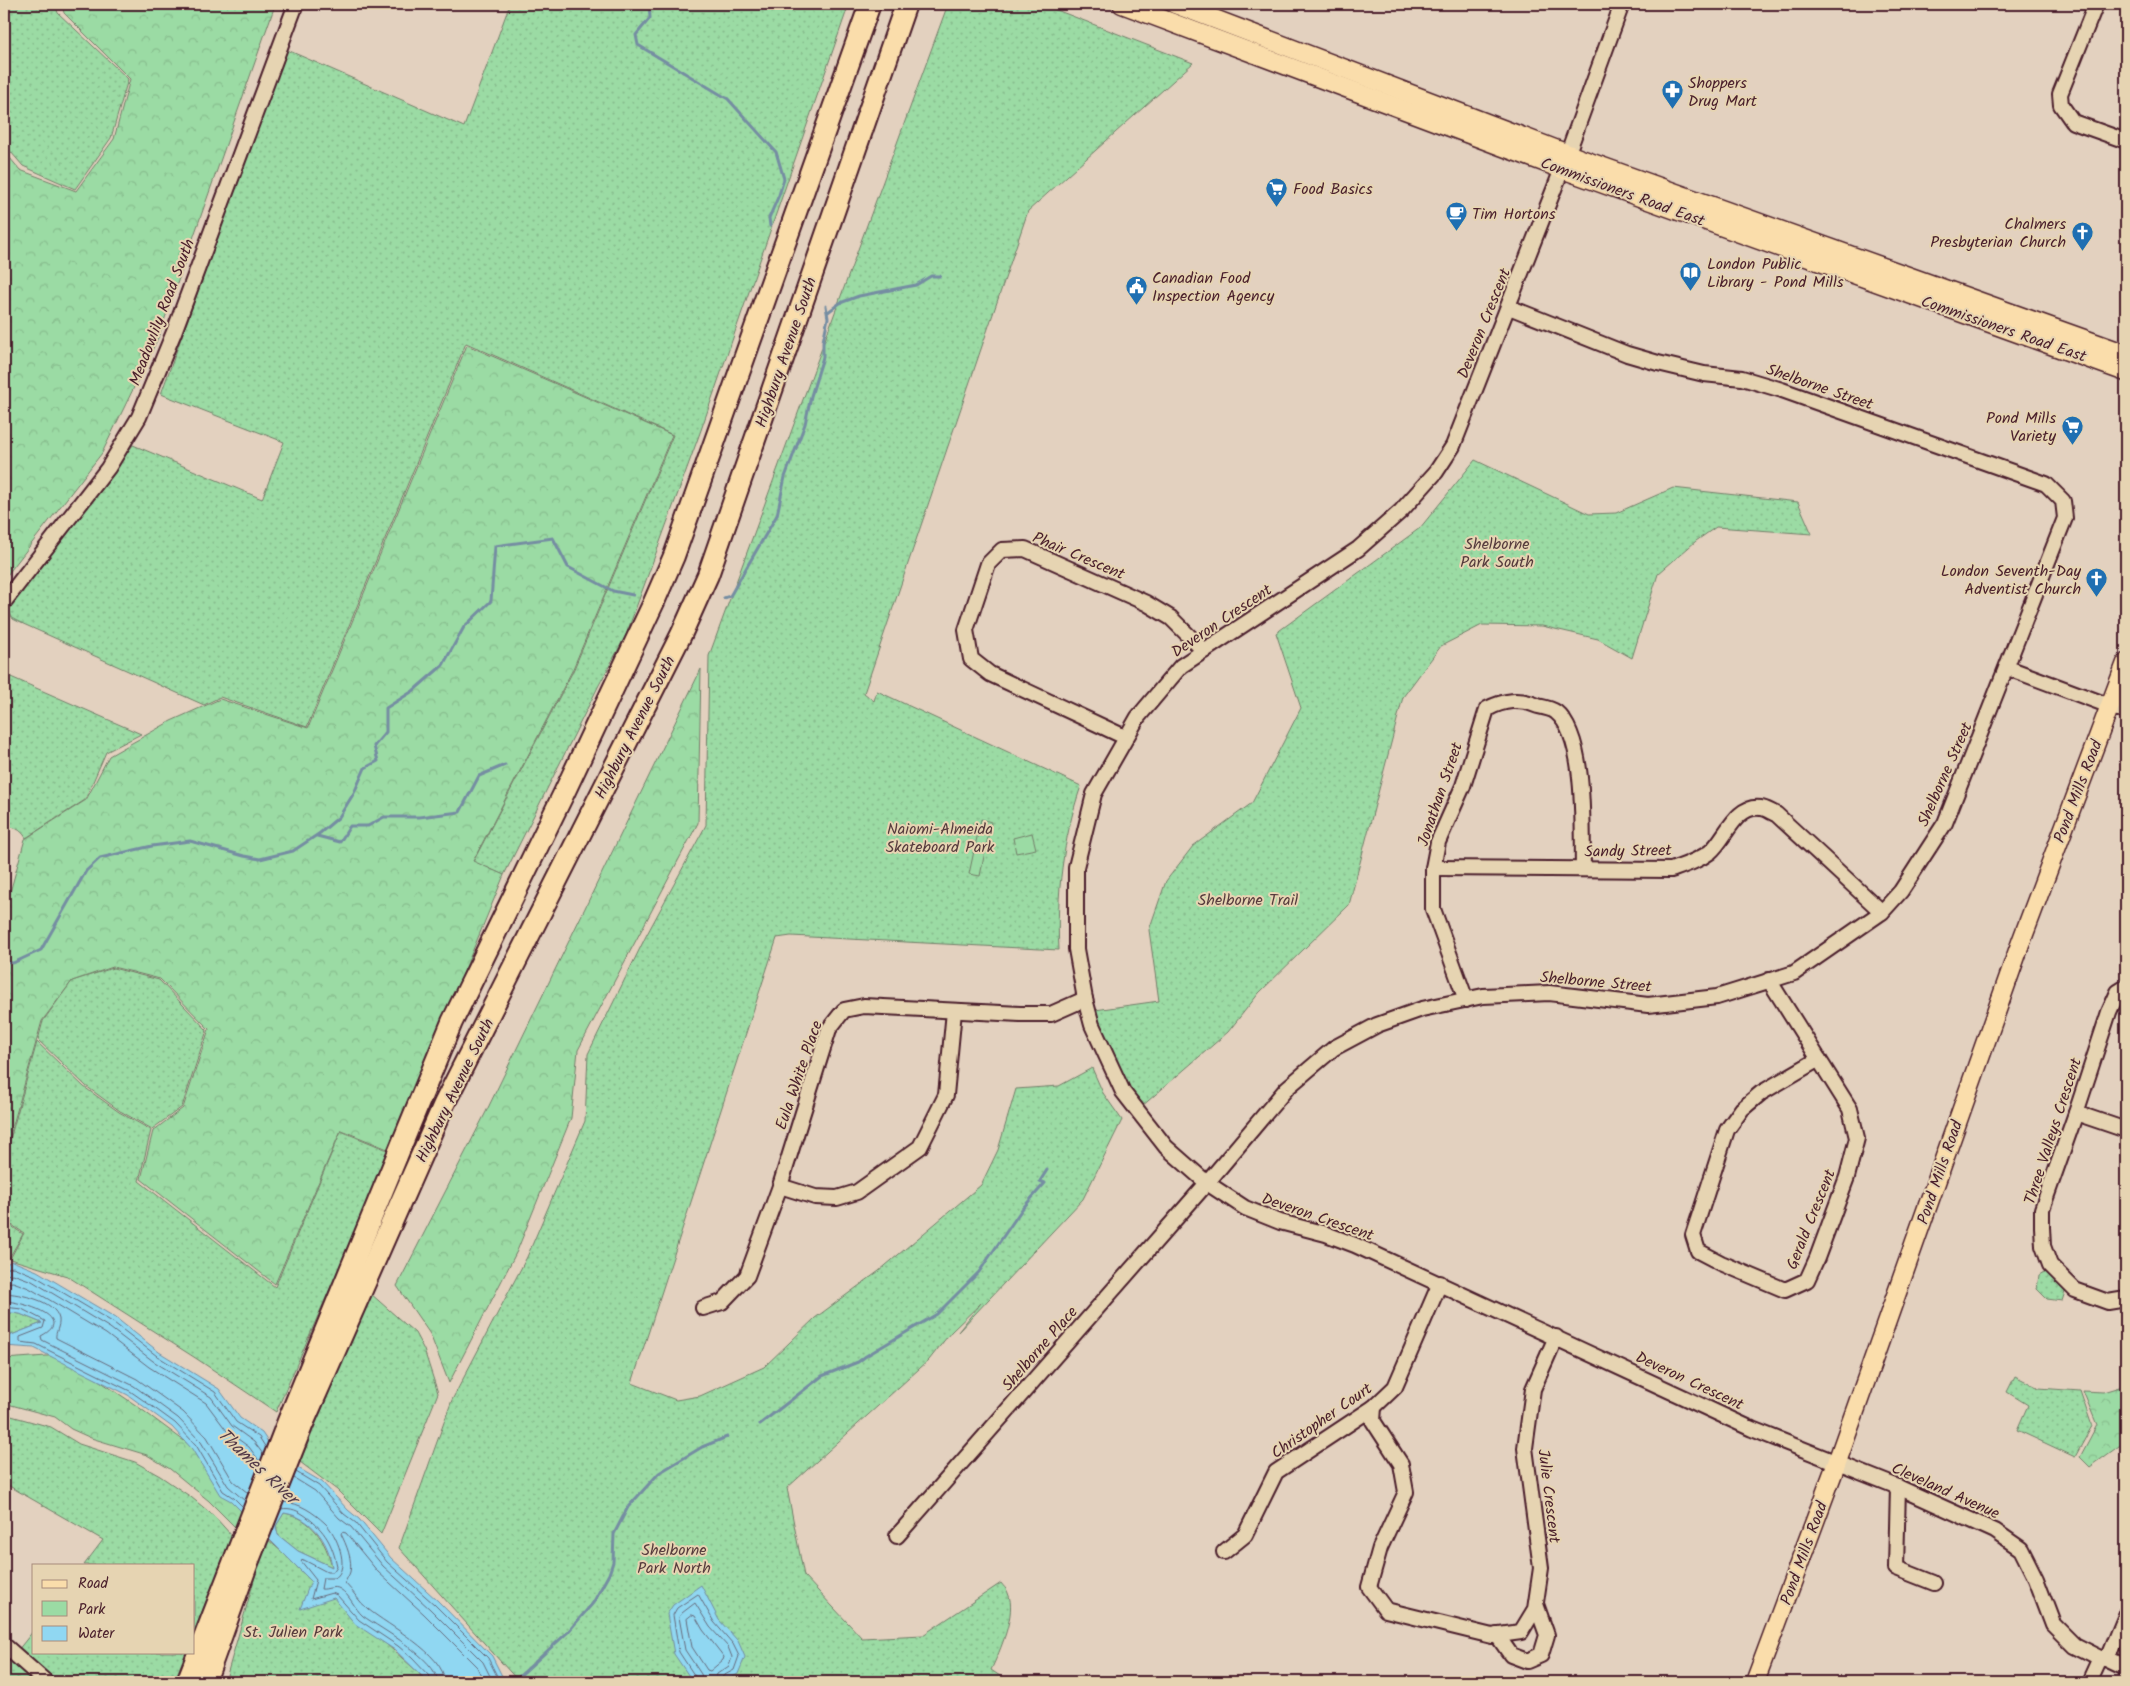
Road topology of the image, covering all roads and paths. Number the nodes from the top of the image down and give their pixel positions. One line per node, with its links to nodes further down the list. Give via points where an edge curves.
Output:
1 (296, 4): 15 (street, Meadowlily Road South, via 174,332 138,417 108,468)
2 (870, 4): 39 (highway, Highbury Avenue South, via 674,556 572,776 452,1022)
3 (906, 4): 39 (highway, Highbury Avenue South, via 708,575 444,1104)
4 (1122, 4): 8 (main road, Commissioners Road East)
5 (1175, 4): 10 (main road, Commissioners Road East)
6 (1622, 4): 10 (street, Deveron Crescent)
7 (2096, 4): 9 (street, via 2060,94 2061,105 2073,122)
8 (1149, 9): 11 (main road, Commissioners Road East)
9 (2126, 141)
10 (1568, 152): 11 (street, Deveron Crescent); 13 (main road, Commissioners Road East)
11 (1562, 169): 12 (street, Deveron Crescent); 14 (main road, Commissioners Road East)
12 (1509, 307): 16 (street, Deveron Crescent, via 1453,446 1430,479 1401,511 1358,549); 18 (street, Shelborne Street, via 1627,354 1704,374 1742,378 1782,390 2046,484 2063,501 2065,518)
13 (2126, 354)
14 (2126, 372)
15 (4, 602)
16 (1204, 652): 20 (street, Deveron Crescent, via 1181,666); 20 (street, Phair Crescent, via 1171,618 1146,603 1025,549 1002,550 988,564 966,630 970,659 990,674)
17 (2126, 663): 19 (main road, Pond Mills Road)
18 (2008, 668): 19 (street); 23 (street, Shelborne Street, via 1945,823 1901,892)
19 (2118, 708): 40 (main road, Pond Mills Road, via 2020,942)
20 (1125, 737): 26 (street, Deveron Crescent, via 1094,794 1076,867 1076,949)
21 (1433, 868): 22 (street, Sandy Street); 22 (street, Jonathan Street, via 1438,842 1463,786 1487,709 1502,701 1530,703 1556,712 1571,733 1581,790); 27 (street, Jonathan Street, via 1433,909)
22 (1583, 868): 23 (street, Sandy Street, via 1671,870 1695,862 1712,851 1732,822 1747,810 1761,808 1776,814)
23 (1882, 912): 24 (street, Shelborne Street, via 1794,972)
24 (1770, 980): 27 (street, Shelborne Street, via 1717,998 1648,1004 1548,993); 29 (street, Gerald Crescent)
25 (2126, 986): 30 (street, Three Valleys Crescent, via 2118,992 2109,1012)
26 (1085, 1000): 28 (street, Eula White Place, via 1052,1014); 32 (street, Deveron Crescent, via 1092,1025 1123,1092 1166,1147)
27 (1466, 1000): 32 (street, Shelborne Street, via 1422,1009 1377,1025 1334,1048 1287,1088)
28 (954, 1011): 33 (street, Eula White Place, via 864,1006 844,1010 830,1028); 33 (street, via 946,1096 920,1147 857,1192 837,1198 815,1197)
29 (1818, 1060): 29 (street, Gerald Crescent, via 1850,1109 1857,1138 1847,1177 1807,1280 1785,1290 1698,1251 1693,1235 1727,1130 1742,1109 1760,1093)
30 (2076, 1113): 31 (street); 35 (street, Three Valleys Crescent, via 2042,1209 2043,1246 2050,1265 2075,1290 2108,1302)
31 (2126, 1130)
32 (1207, 1183): 34 (street, Deveron Crescent, via 1245,1208 1355,1245); 42 (street, Shelborne Place)
33 (780, 1186): 36 (street, Eula White Place, via 746,1276 722,1302)
34 (1440, 1283): 37 (street, Deveron Crescent); 38 (street, Christopher Court, via 1394,1387)
35 (2126, 1299)
36 (703, 1308)
37 (1556, 1338): 40 (street, Deveron Crescent, via 1752,1429); 46 (street, Julie Crescent, via 1533,1389 1525,1448 1541,1568)
38 (1374, 1407): 43 (street, Christopher Court, via 1276,1472 1246,1535); 48 (street, Julie Crescent, via 1372,1421 1401,1464 1406,1492 1380,1548 1369,1587 1386,1610)
39 (295, 1423): 44 (highway)
40 (1837, 1462): 41 (street, Cleveland Avenue); 55 (main road, Pond Mills Road)
41 (1898, 1487): 45 (street, via 1896,1568); 50 (street, Cleveland Avenue, via 1995,1531 2021,1550 2053,1624 2074,1645)
42 (896, 1536)
43 (1224, 1552)
44 (241, 1560): 53 (highway); 54 (highway)
45 (1934, 1583)
46 (1536, 1604): 48 (street, Julie Crescent, via 1521,1632); 48 (street, Julie Crescent, via 1546,1635 1541,1655 1526,1661 1511,1655)
47 (2126, 1613): 50 (street)
48 (1497, 1635)
49 (4, 1645): 52 (street)
50 (2104, 1659): 51 (street, Cleveland Avenue); 56 (street)
51 (2126, 1668)
52 (46, 1682)
53 (187, 1682)
54 (205, 1682)
55 (1755, 1682)
56 (2089, 1682)

